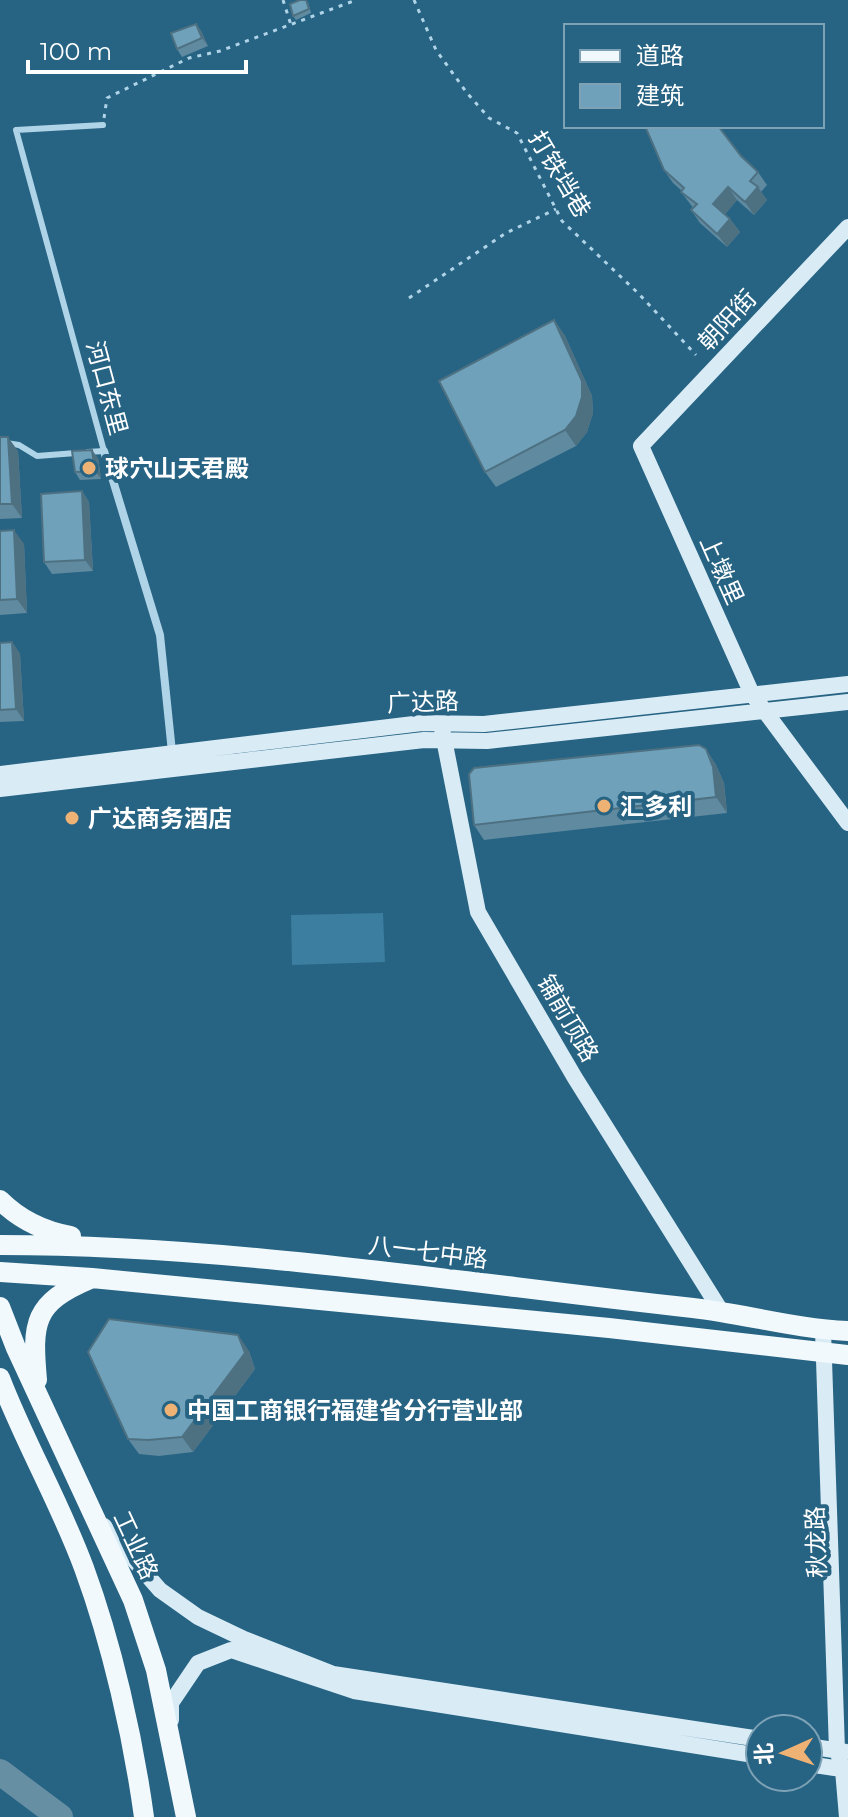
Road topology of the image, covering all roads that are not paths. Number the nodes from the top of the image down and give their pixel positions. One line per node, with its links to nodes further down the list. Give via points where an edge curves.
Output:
1 (103, 125): 5 (lane, 河口东里, via 16,130)
2 (848, 227): 4 (street, 朝阳街)
3 (0, 442): 5 (lane, via 37,456)
4 (641, 446): 7 (street, 上墩里)
5 (104, 451): 11 (street, 河口东里, via 160,635)
6 (848, 684): 7 (street, 广达路)
7 (752, 694): 9 (street, 上墩里); 10 (street, 广达路)
8 (848, 702): 9 (street, 广达路)
9 (764, 711): 10 (street, 广达路, via 487,741); 14 (street, 上墩里)
10 (442, 730): 11 (street, 广达路); 13 (street, 广达路); 21 (street, 铺前顶路, via 478,912)
11 (172, 752): 12 (street, 广达路)
12 (0, 774)
13 (0, 789)
14 (848, 823)
15 (0, 1200): 17 (main road, via 23,1220)
16 (0, 1245): 17 (main road, 八一七中路)
17 (89, 1245): 21 (main road, 八一七中路, via 186,1250)
18 (0, 1272): 19 (main road)
19 (92, 1278): 23 (main road); 26 (main road, via 42,1311 34,1345)
20 (0, 1307): 26 (main road, 工业路)
21 (721, 1311): 22 (main road, 八一七中路)
22 (836, 1331): 23 (street, 秋龙路)
23 (835, 1354): 31 (street, 秋龙路)
24 (0, 1378): 25 (main road)
25 (4, 1394): 36 (main road, via 84,1568 110,1654)
26 (38, 1396): 27 (main road, 工业路)
27 (94, 1515): 28 (main road, 工业路, via 133,1600); 29 (street, via 160,1590 198,1617 333,1674)
28 (170, 1734): 32 (street, via 171,1703 182,1684 198,1663 231,1650 354,1691); 35 (main road, 工业路)
29 (744, 1737)
30 (824, 1748): 31 (street)
31 (844, 1751): 34 (street, 秋龙路)
32 (744, 1753)
33 (824, 1767): 34 (street)
34 (846, 1770): 37 (street, 秋龙路)
35 (186, 1810)
36 (144, 1817)
37 (847, 1817)

